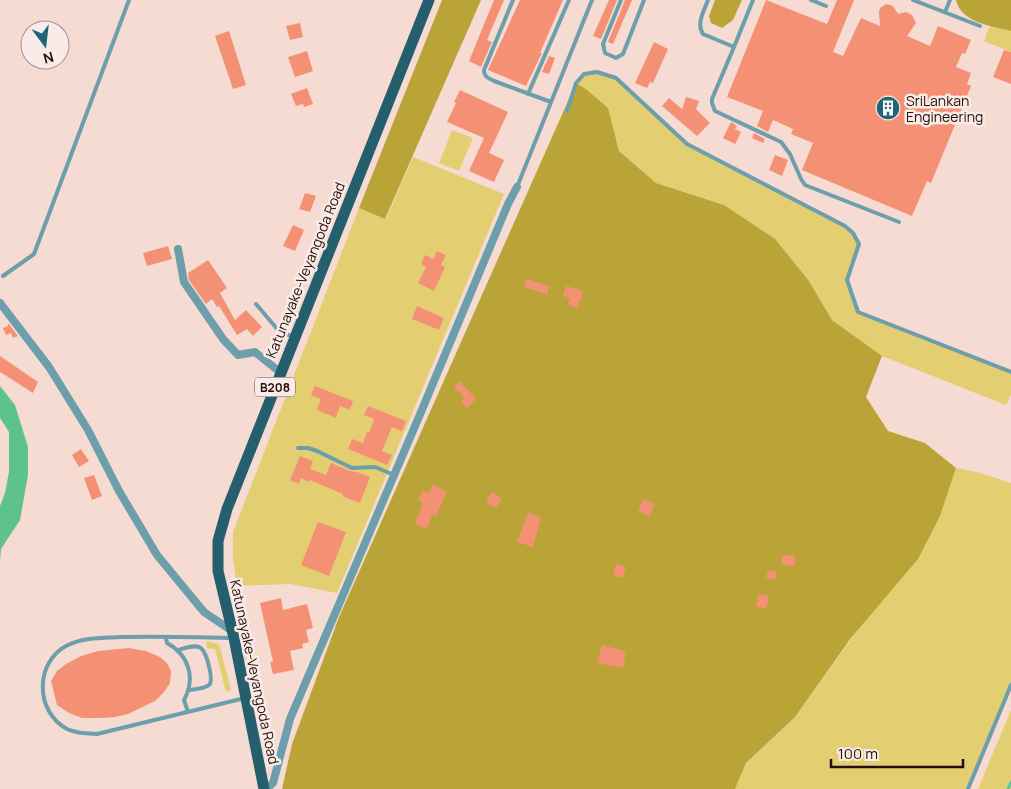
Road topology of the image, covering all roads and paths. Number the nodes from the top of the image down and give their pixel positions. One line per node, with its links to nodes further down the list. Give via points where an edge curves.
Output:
1 (129, 0): 23 (lane, via 34,254)
2 (429, 0): 26 (main road, Katunayake-Veyangoda Road / B208)
3 (513, 0): 17 (lane, via 484,72 487,78)
4 (569, 0): 17 (lane)
5 (592, 0): 18 (lane)
6 (621, 0): 7 (lane, via 603,44 604,53 618,58 623,54)
7 (644, 0)
8 (708, 0): 16 (lane, via 700,22 701,32)
9 (753, 0): 16 (lane)
10 (811, 0): 13 (lane)
11 (913, 0): 14 (lane)
12 (950, 0): 14 (lane)
13 (826, 6)
14 (945, 12): 15 (lane)
15 (980, 26)
16 (734, 47): 21 (lane, via 712,99 715,111 781,142 805,184)
17 (528, 94): 18 (lane)
18 (551, 102): 20 (lane)
19 (567, 111): 27 (lane, via 576,82 584,74 597,72 616,78 687,144 853,233 859,244 848,280 858,312)
20 (517, 186): 30 (street)
21 (899, 222)
22 (178, 249): 28 (street, via 184,282 222,339 238,355 255,352)
23 (2, 276)
24 (0, 303): 31 (street, via 49,367 88,430 156,555 204,612)
25 (256, 304): 26 (lane, via 278,330)
26 (295, 338): 28 (main road, Katunayake-Veyangoda Road / B208)
27 (1011, 372)
28 (281, 373): 31 (main road, Katunayake-Veyangoda Road / B208, via 227,509 218,541 218,571)
29 (298, 448): 30 (lane, via 317,451 352,468 375,467)
30 (394, 475): 38 (street, via 290,719 273,783)
31 (233, 634): 32 (lane); 36 (main road, Katunayake-Veyangoda Road / B208)
32 (166, 637): 33 (lane, via 167,643); 37 (lane, via 98,638 68,645 56,653 48,665 43,679 45,705 51,716 68,729 97,734)
33 (178, 650): 35 (lane, via 189,668); 35 (lane, via 197,646 205,653 212,680 206,687)
34 (1011, 685): 39 (lane)
35 (189, 690): 37 (lane, via 184,700)
36 (246, 698): 37 (lane); 38 (main road, Katunayake-Veyangoda Road / B208)
37 (188, 712)
38 (265, 789)
39 (968, 789)

